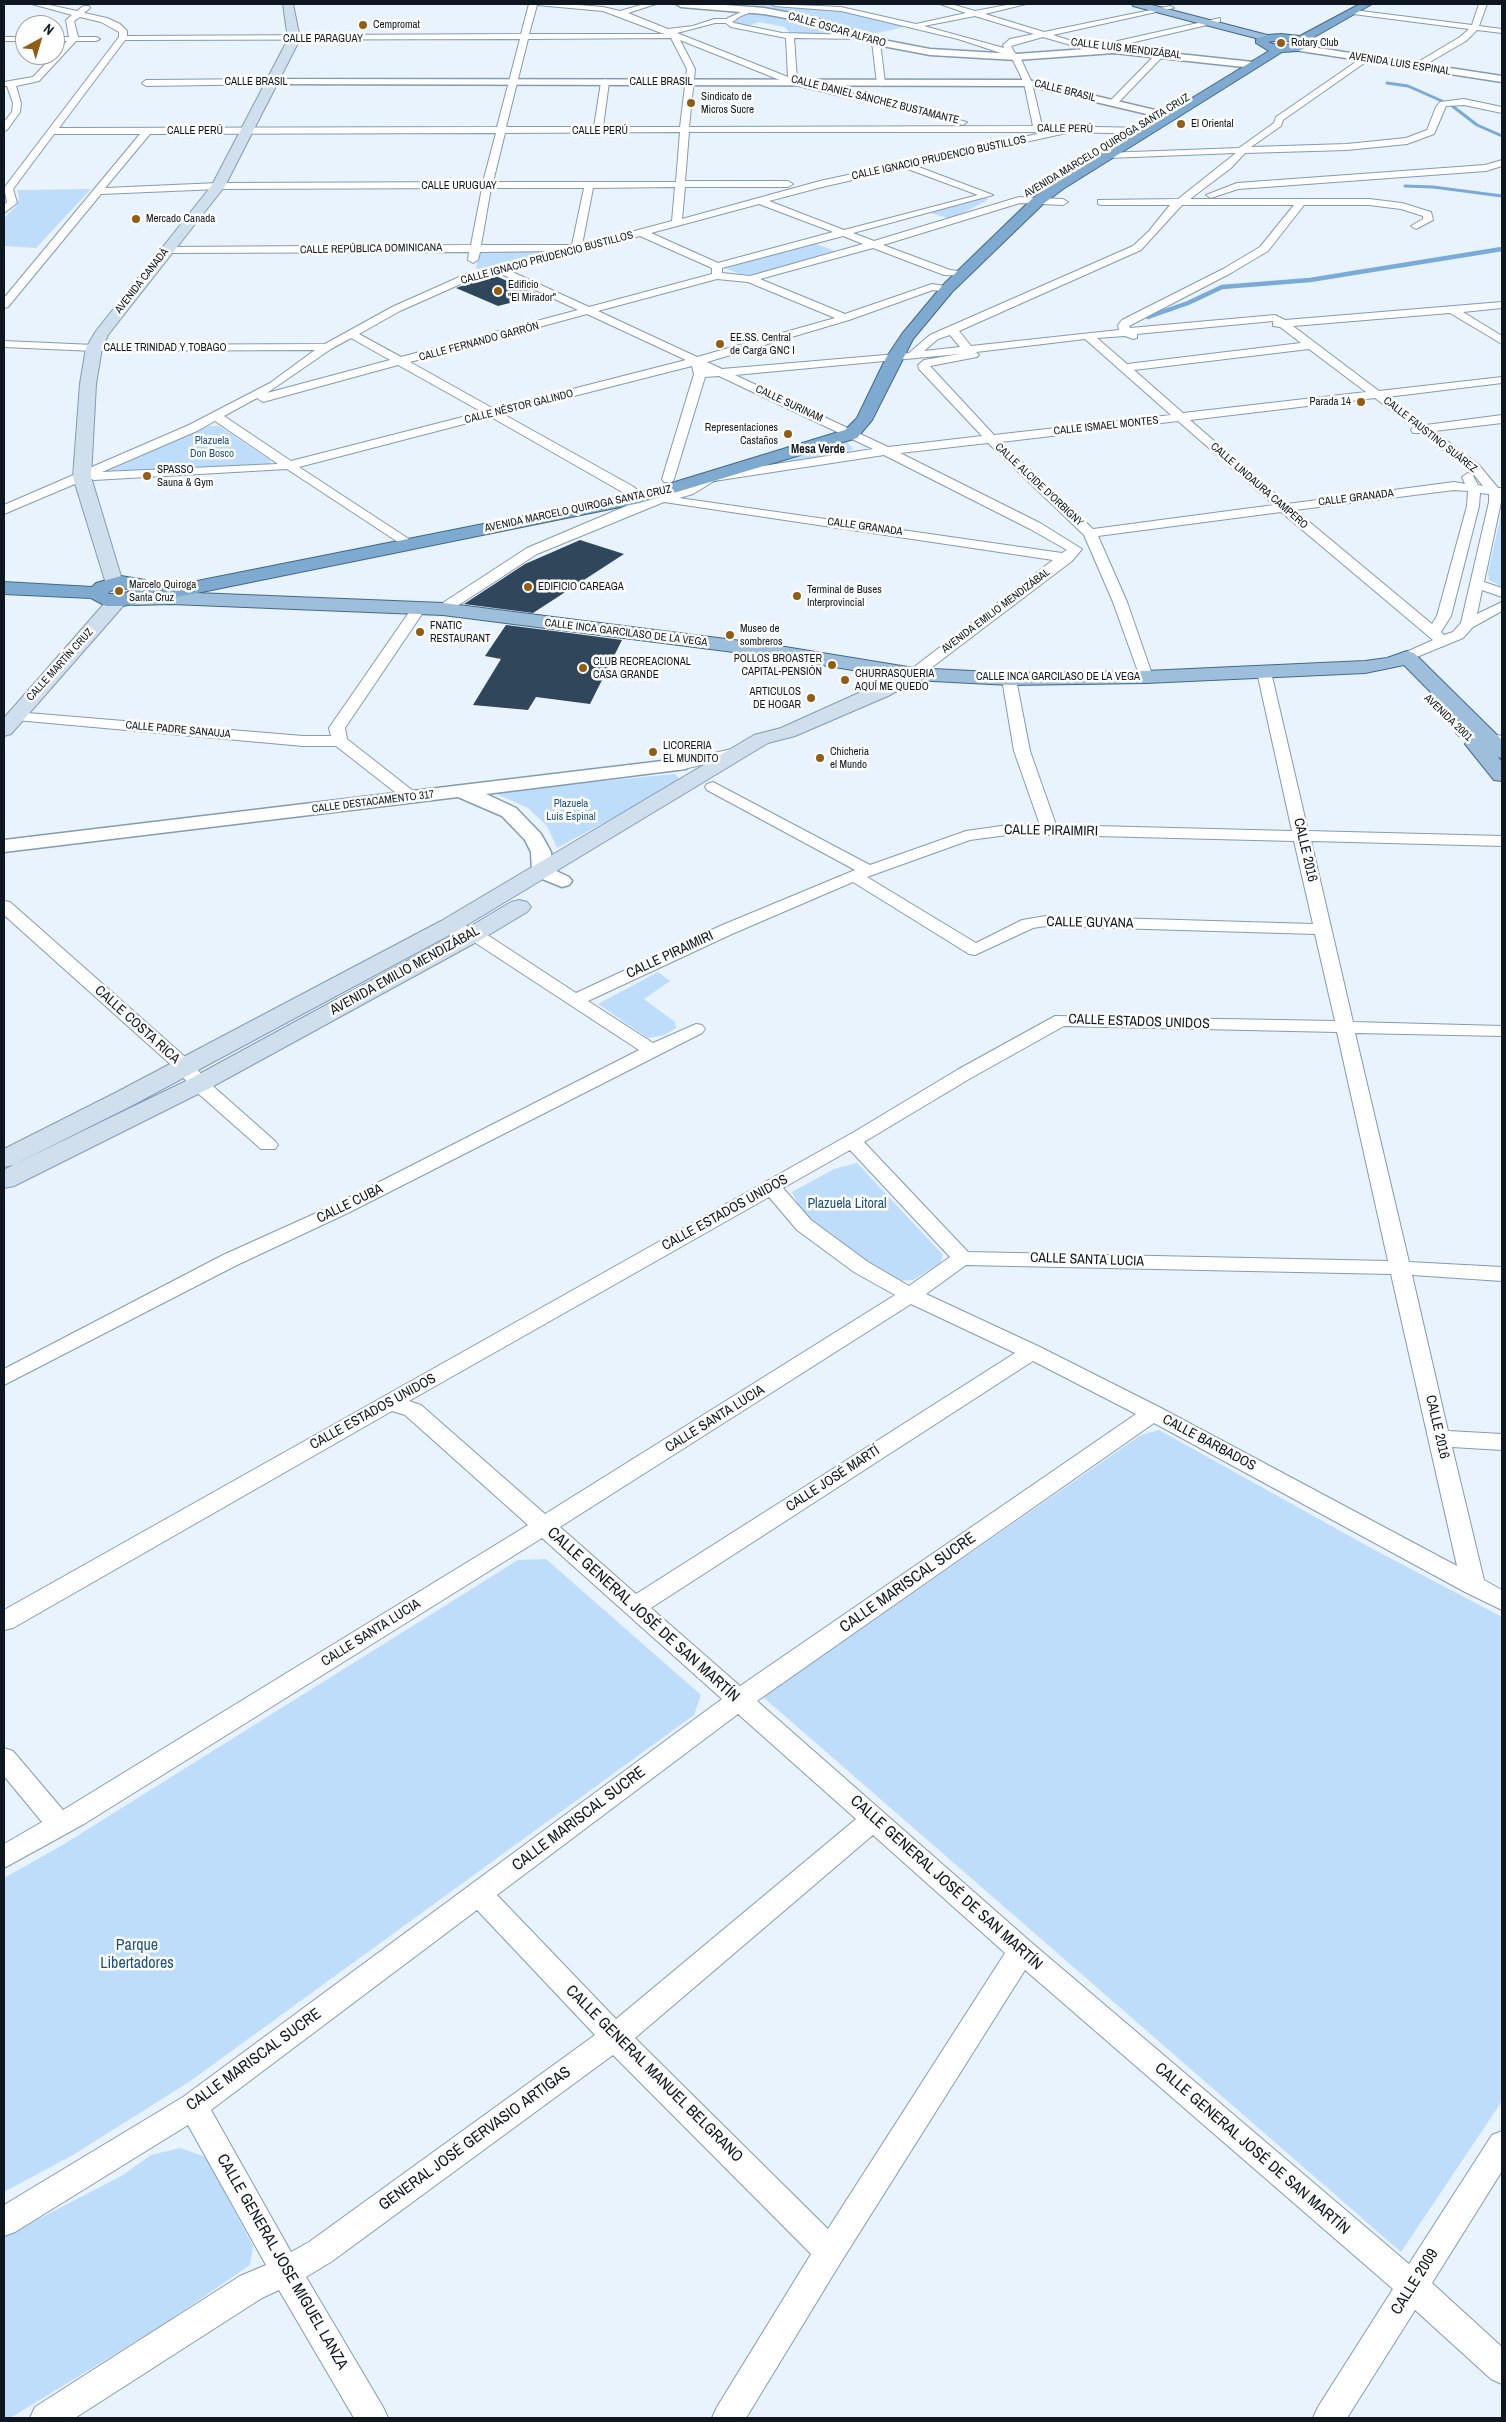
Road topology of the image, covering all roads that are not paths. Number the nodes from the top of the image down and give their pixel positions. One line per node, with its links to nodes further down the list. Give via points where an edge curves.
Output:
1 (36, 4): 20 (street)
2 (93, 4): 20 (street)
3 (288, 4): 35 (main road)
4 (533, 4): 30 (street)
5 (540, 4): 18 (street, CALLE DANIEL SÁNCHEZ BUSTAMANTE)
6 (652, 4): 18 (street)
7 (680, 4): 14 (street, CALLE OSCAR ALFARO)
8 (775, 4): 23 (street, via 841,9)
9 (944, 4): 19 (street, CALLE LUIS MENDIZÁBAL)
10 (1022, 4): 19 (street)
11 (1137, 4): 16 (main road)
12 (1367, 4): 17 (highway, AVENIDA MARCELO QUIROGA SANTA CRUZ)
13 (1483, 4): 24 (street)
14 (735, 6): 15 (street, CALLE OSCAR ALFARO)
15 (753, 6): 21 (street); 29 (street, CALLE OSCAR ALFARO)
16 (1161, 7): 22 (main road); 27 (street)
17 (1350, 8): 24 (street); 36 (highway, AVENIDA MARCELO QUIROGA SANTA CRUZ); 38 (highway, AVENIDA MARCELO QUIROGA SANTA CRUZ)
18 (620, 13): 26 (street, CALLE DANIEL SÁNCHEZ BUSTAMANTE)
19 (974, 13): 23 (street); 27 (street, CALLE LUIS MENDIZÁBAL)
20 (78, 14): 31 (street, via 118,26 123,31); 33 (street, via 69,24)
21 (728, 21): 26 (street, via 714,21); 28 (street, via 731,25)
22 (1214, 22): 36 (main road); 39 (street)
23 (912, 26): 42 (street)
24 (1474, 29): 25 (street); 45 (street, via 1463,39)
25 (1502, 31)
26 (669, 34): 30 (street, CALLE PARAGUAY); 50 (street, via 692,69); 51 (street, CALLE DANIEL SÁNCHEZ BUSTAMANTE, via 722,60); 52 (street, CALLE DANIEL SÁNCHEZ BUSTAMANTE)
27 (1041, 34): 39 (street, CALLE LUIS MENDIZÁBAL); 42 (street, via 1007,44)
28 (790, 35): 29 (street); 52 (street)
29 (862, 36): 37 (street, CALLE OSCAR ALFARO)
30 (526, 37): 35 (street, CALLE PARAGUAY); 48 (street)
31 (122, 38): 35 (street, CALLE PARAGUAY); 65 (street)
32 (65, 39): 33 (street)
33 (74, 39): 34 (street); 56 (street, via 36,79)
34 (96, 39)
35 (294, 39): 47 (main road, AVENIDA CANADÁ)
36 (1275, 41): 38 (highway); 44 (highway, AVENIDA MARCELO QUIROGA SANTA CRUZ)
37 (876, 42): 42 (street, CALLE OSCAR ALFARO, via 930,52); 54 (street)
38 (1301, 45): 43 (street, AVENIDA LUIS ESPINAL)
39 (1100, 48): 40 (street, CALLE LUIS MENDIZÁBAL)
40 (1114, 50): 41 (street, CALLE LUIS MENDIZÁBAL); 42 (street, CALLE OSCAR ALFARO)
41 (1161, 54): 44 (street, CALLE LUIS MENDIZÁBAL); 57 (street)
42 (1013, 55): 55 (street)
43 (1366, 59): 45 (street, AVENIDA LUIS ESPINAL); 74 (street, via 1279,119 1278,124)
44 (1247, 64): 59 (highway, AVENIDA MARCELO QUIROGA SANTA CRUZ)
45 (1416, 66): 46 (street, AVENIDA LUIS ESPINAL)
46 (1502, 79)
47 (274, 82): 48 (street, CALLE BRASIL); 53 (street, CALLE BRASIL); 71 (main road, AVENIDA CANADÁ)
48 (513, 82): 49 (street, CALLE BRASIL); 72 (street)
49 (605, 82): 50 (street, CALLE BRASIL); 67 (street)
50 (688, 82): 51 (street, CALLE BRASIL); 68 (street)
51 (781, 82): 52 (street, CALLE BRASIL); 61 (street, CALLE DANIEL SÁNCHEZ BUSTAMANTE)
52 (793, 82): 54 (street, CALLE BRASIL); 62 (street, CALLE DANIEL SÁNCHEZ BUSTAMANTE)
53 (146, 83)
54 (881, 83): 55 (street, CALLE BRASIL)
55 (1028, 83): 57 (street, CALLE BRASIL); 73 (street)
56 (7, 84): 60 (street, via 17,103 16,112)
57 (1113, 103): 59 (street, CALLE BRASIL)
58 (1502, 110): 74 (street, via 1464,102 1444,104 1431,132 1407,141 1347,147)
59 (1166, 116): 69 (highway, AVENIDA MARCELO QUIROGA SANTA CRUZ); 70 (highway, AVENIDA MARCELO QUIROGA SANTA CRUZ)
60 (4, 129): 64 (street)
61 (974, 129): 62 (street, CALLE PERÚ); 68 (street, CALLE PERÚ)
62 (994, 129): 73 (street, CALLE PERÚ)
63 (1074, 129): 69 (street, CALLE PERÚ); 73 (street, CALLE IGNACIO PRUDENCIO BUSTILLOS)
64 (14, 130)
65 (52, 131): 66 (street, CALLE PERÚ); 93 (street, via 8,189 12,203)
66 (147, 131): 71 (street, CALLE PERÚ); 83 (street)
67 (598, 131): 68 (street, CALLE PERÚ); 72 (street, CALLE PERÚ)
68 (685, 131): 82 (street)
69 (1131, 131): 70 (street, CALLE PERÚ); 86 (highway, AVENIDA MARCELO QUIROGA SANTA CRUZ)
70 (1148, 131): 75 (highway, AVENIDA MARCELO QUIROGA SANTA CRUZ)
71 (248, 132): 72 (street, CALLE PERÚ); 80 (main road, AVENIDA CANADÁ)
72 (500, 132): 81 (street)
73 (1040, 132): 77 (street, CALLE IGNACIO PRUDENCIO BUSTILLOS)
74 (1242, 150): 75 (street); 89 (street, via 1228,166)
75 (1108, 155): 88 (highway, AVENIDA MARCELO QUIROGA SANTA CRUZ)
76 (1502, 163): 87 (street, via 1486,168 1237,186)
77 (905, 165): 78 (street, CALLE IGNACIO PRUDENCIO BUSTILLOS); 84 (street)
78 (820, 184): 82 (street, CALLE URUGUAY); 85 (street, CALLE IGNACIO PRUDENCIO BUSTILLOS)
79 (589, 185): 81 (street, CALLE URUGUAY); 82 (street, CALLE URUGUAY); 100 (street)
80 (218, 186): 81 (street, CALLE URUGUAY); 83 (street, CALLE URUGUAY); 101 (main road, AVENIDA CANADÁ)
81 (487, 186): 99 (street)
82 (680, 186): 94 (street)
83 (97, 192): 108 (street)
84 (987, 195): 86 (street); 96 (street, CALLE FERNANDO GARRÓN)
85 (758, 200): 94 (street, CALLE IGNACIO PRUDENCIO BUSTILLOS); 96 (street)
86 (1019, 200): 88 (street); 98 (street, CALLE FERNANDO GARRÓN); 104 (highway, AVENIDA MARCELO QUIROGA SANTA CRUZ)
87 (1200, 200): 89 (street); 90 (street)
88 (1038, 201): 91 (street); 104 (highway, AVENIDA MARCELO QUIROGA SANTA CRUZ)
89 (1182, 201): 92 (street); 115 (street, via 1137,248)
90 (1302, 201): 95 (street, via 1369,202 1402,206 1428,214 1428,220); 117 (street, via 1264,249 1126,322 1123,325)
91 (1063, 202)
92 (1102, 202)
93 (4, 210)
94 (677, 224): 97 (street, CALLE IGNACIO PRUDENCIO BUSTILLOS)
95 (1416, 226)
96 (841, 232): 98 (street); 103 (street, CALLE FERNANDO GARRÓN)
97 (641, 234): 100 (street, CALLE IGNACIO PRUDENCIO BUSTILLOS); 103 (street)
98 (873, 244): 104 (street); 106 (street, CALLE FERNANDO GARRÓN)
99 (475, 248): 100 (street, CALLE REPÚBLICA DOMINICANA); 101 (street, CALLE REPÚBLICA DOMINICANA); 105 (street)
100 (576, 248): 102 (street, CALLE IGNACIO PRUDENCIO BUSTILLOS)
101 (167, 250): 124 (main road, AVENIDA CANADÁ, via 101,334)
102 (498, 270): 105 (street, CALLE IGNACIO PRUDENCIO BUSTILLOS); 111 (street, CALLE SURINAM)
103 (717, 271): 106 (street, CALLE FERNANDO GARRÓN); 111 (street, CALLE FERNANDO GARRÓN)
104 (956, 274): 107 (highway, AVENIDA MARCELO QUIROGA SANTA CRUZ)
105 (470, 276): 116 (street, CALLE IGNACIO PRUDENCIO BUSTILLOS, via 396,309)
106 (750, 279): 112 (street)
107 (940, 288): 112 (street, CALLE NÉSTOR GALINDO); 127 (highway, AVENIDA MARCELO QUIROGA SANTA CRUZ); 128 (highway, AVENIDA MARCELO QUIROGA SANTA CRUZ)
108 (4, 305)
109 (1502, 305): 110 (street)
110 (1450, 308): 113 (street); 119 (street)
111 (591, 311): 129 (street, CALLE SURINAM); 130 (street, CALLE FERNANDO GARRÓN)
112 (845, 318): 114 (street, CALLE NÉSTOR GALINDO)
113 (1276, 323): 117 (street); 121 (street, CALLE FAUSTINO SUÁREZ); 123 (street, CALLE FAUSTINO SUÁREZ)
114 (814, 326): 129 (street, CALLE NÉSTOR GALINDO); 132 (street)
115 (952, 330): 125 (street); 126 (street, via 934,338)
116 (351, 334): 122 (street, CALLE IGNACIO PRUDENCIO BUSTILLOS); 130 (street)
117 (1131, 335): 118 (street)
118 (1091, 339): 125 (street, via 1005,350); 131 (street, CALLE LINDAURA CAMPERO)
119 (1502, 341)
120 (4, 344): 124 (street, CALLE TRINIDAD Y TOBAGO)
121 (1311, 346): 123 (street); 136 (street, CALLE FAUSTINO SUÁREZ)
122 (327, 347): 124 (street, CALLE TRINIDAD Y TOBAGO); 137 (street, CALLE IGNACIO PRUDENCIO BUSTILLOS, via 274,385)
123 (1298, 347): 131 (street); 136 (street, CALLE FAUSTINO SUÁREZ)
124 (94, 348): 148 (main road, AVENIDA CANADÁ, via 88,384)
125 (966, 350): 126 (street); 145 (street, CALLE ALCIDE D'ORBIGNY, via 972,355 928,362 925,369)
126 (913, 355): 127 (street)
127 (894, 358): 128 (street); 142 (highway, AVENIDA MARCELO QUIROGA SANTA CRUZ, via 864,420)
128 (872, 360): 132 (street); 134 (highway, AVENIDA MARCELO QUIROGA SANTA CRUZ)
129 (697, 361): 132 (street, CALLE SURINAM); 133 (street); 138 (street, CALLE NÉSTOR GALINDO)
130 (402, 363): 137 (street, CALLE FERNANDO GARRÓN); 138 (street)
131 (1125, 368): 140 (street, CALLE LINDAURA CAMPERO)
132 (719, 372): 133 (street); 142 (street, CALLE SURINAM)
133 (700, 374): 150 (street)
134 (865, 376)
135 (1502, 380): 136 (street, CALLE ISMAEL MONTES)
136 (1371, 395): 140 (street, CALLE ISMAEL MONTES); 143 (street, CALLE FAUSTINO SUÁREZ); 144 (street, CALLE FAUSTINO SUÁREZ)
137 (240, 404): 139 (street, CALLE IGNACIO PRUDENCIO BUSTILLOS)
138 (495, 414): 147 (street, CALLE NÉSTOR GALINDO); 153 (street)
139 (216, 416): 147 (street); 148 (street, CALLE IGNACIO PRUDENCIO BUSTILLOS)
140 (1180, 418): 145 (street, CALLE ISMAEL MONTES); 155 (street, CALLE LINDAURA CAMPERO)
141 (1502, 419): 143 (street)
142 (845, 426): 146 (street, CALLE SURINAM); 149 (highway, AVENIDA MARCELO QUIROGA SANTA CRUZ); 150 (highway, AVENIDA MARCELO QUIROGA SANTA CRUZ)
143 (1424, 429): 144 (street); 152 (street, CALLE FAUSTINO SUÁREZ, via 1475,468)
144 (1410, 431): 151 (street, CALLE FAUSTINO SUÁREZ, via 1466,474)
145 (991, 439): 146 (street, CALLE ISMAEL MONTES); 157 (street, CALLE ALCIDE D'ORBIGNY)
146 (887, 451): 149 (street, CALLE ISMAEL MONTES); 160 (street, CALLE SURINAM, via 1035,526)
147 (291, 465): 148 (street, CALLE NÉSTOR GALINDO); 158 (street)
148 (82, 477): 156 (street, CALLE IGNACIO PRUDENCIO BUSTILLOS); 163 (main road, AVENIDA CANADÁ)
149 (711, 478): 153 (highway, AVENIDA MARCELO QUIROGA SANTA CRUZ); 154 (street, via 689,491)
150 (668, 479): 153 (highway, AVENIDA MARCELO QUIROGA SANTA CRUZ)
151 (1474, 488): 152 (street, CALLE GRANADA); 155 (street, CALLE GRANADA, via 1454,486); 169 (street, CALLE FAUSTINO SUÁREZ, via 1473,506)
152 (1498, 492): 161 (street)
153 (635, 494): 158 (highway, AVENIDA MARCELO QUIROGA SANTA CRUZ)
154 (662, 499): 160 (street, CALLE GRANADA); 167 (street, via 532,551)
155 (1283, 507): 157 (street, CALLE GRANADA); 169 (street, CALLE LINDAURA CAMPERO)
156 (4, 510)
157 (1090, 533): 159 (street, CALLE ALCIDE D'ORBIGNY)
158 (402, 541): 163 (highway, AVENIDA MARCELO QUIROGA SANTA CRUZ); 163 (highway, AVENIDA MARCELO QUIROGA SANTA CRUZ, via 161,583)
159 (1097, 548): 160 (street); 173 (street, CALLE ALCIDE D'ORBIGNY)
160 (1071, 554): 172 (street, AVENIDA EMILIO MENDIZÁBAL)
161 (1478, 584): 164 (street); 168 (street)
162 (4, 588): 163 (highway)
163 (134, 593): 166 (main road, CALLE INCA GARCILASO DE LA VEGA); 175 (main road, CALLE MARTÍN CRUZ)
164 (1502, 593)
165 (1502, 606): 168 (street)
166 (419, 608): 167 (main road, CALLE INCA GARCILASO DE LA VEGA); 178 (street, via 337,728)
167 (443, 610): 172 (main road, CALLE INCA GARCILASO DE LA VEGA, via 773,651)
168 (1468, 624): 169 (street, via 1458,635)
169 (1438, 636): 170 (street, via 1432,647)
170 (1399, 660): 171 (main road, CALLE INCA GARCILASO DE LA VEGA, via 1365,667); 177 (main road, AVENIDA 2001); 179 (main road, AVENIDA 2001)
171 (1264, 672): 173 (main road, CALLE INCA GARCILASO DE LA VEGA); 187 (street, CALLE 2016)
172 (914, 674): 174 (main road, CALLE INCA GARCILASO DE LA VEGA); 176 (main road, AVENIDA EMILIO MENDIZÁBAL, via 881,692)
173 (1146, 677): 174 (main road, CALLE INCA GARCILASO DE LA VEGA)
174 (1009, 679): 186 (street, via 1022,751)
175 (10, 723): 178 (street, CALLE PADRE SANAUJA)
176 (788, 732): 180 (main road, AVENIDA EMILIO MENDIZÁBAL, via 761,739); 183 (main road, AVENIDA EMILIO MENDIZÁBAL, via 779,744)
177 (1464, 733): 179 (street); 182 (main road, AVENIDA 2001)
178 (340, 741): 185 (street)
179 (1498, 743)
180 (741, 752): 181 (street, CALLE DESTACAMENTO 317); 191 (main road, AVENIDA EMILIO MENDIZÁBAL)
181 (679, 765): 184 (street, CALLE DESTACAMENTO 317)
182 (1502, 775)
183 (713, 787): 190 (street, CALLE GUYANA); 191 (main road, AVENIDA EMILIO MENDIZÁBAL)
184 (459, 792): 185 (street, CALLE DESTACAMENTO 317); 191 (street, via 509,812 534,838)
185 (411, 797): 189 (street, CALLE DESTACAMENTO 317)
186 (1050, 830): 187 (street, CALLE PIRAIMIRI); 190 (street, CALLE PIRAIMIRI, via 1015,829 966,836)
187 (1302, 838): 188 (street, CALLE PIRAIMIRI); 194 (street, CALLE 2016)
188 (1502, 841)
189 (4, 846)
190 (862, 873): 194 (street, CALLE GUYANA, via 975,950 1028,924 1046,921); 196 (street, CALLE PIRAIMIRI, via 726,930)
191 (552, 876): 193 (main road, AVENIDA EMILIO MENDIZÁBAL); 195 (main road, AVENIDA EMILIO MENDIZÁBAL)
192 (4, 906): 201 (street, CALLE COSTA RICA)
193 (449, 926): 195 (street); 201 (main road, AVENIDA EMILIO MENDIZÁBAL)
194 (1323, 929): 197 (street, CALLE 2016)
195 (474, 934): 196 (street); 201 (main road, AVENIDA EMILIO MENDIZÁBAL)
196 (574, 1000): 200 (street)
197 (1346, 1028): 199 (street, CALLE ESTADOS UNIDOS); 202 (street, CALLE ESTADOS UNIDOS, via 1061,1020); 208 (street, CALLE 2016)
198 (696, 1029): 200 (street, CALLE CUBA)
199 (1502, 1032)
200 (650, 1050): 212 (street, CALLE CUBA, via 341,1209 230,1260)
201 (192, 1076): 203 (street, CALLE COSTA RICA); 204 (main road, AVENIDA EMILIO MENDIZÁBAL); 205 (main road, AVENIDA EMILIO MENDIZÁBAL)
202 (852, 1141): 206 (street, CALLE ESTADOS UNIDOS); 207 (street)
203 (268, 1145)
204 (4, 1159)
205 (4, 1180)
206 (772, 1187): 210 (street, CALLE BARBADOS, via 804,1225 861,1267); 213 (street, CALLE ESTADOS UNIDOS)
207 (962, 1258): 208 (street, CALLE SANTA LUCIA); 210 (street, CALLE SANTA LUCIA)
208 (1400, 1268): 209 (street, CALLE SANTA LUCIA); 215 (street, CALLE 2016)
209 (1502, 1274)
210 (910, 1295): 211 (street, CALLE BARBADOS); 217 (street, CALLE SANTA LUCIA)
211 (1032, 1352): 214 (street, CALLE BARBADOS); 220 (street, CALLE JOSÉ MARTÍ)
212 (4, 1378)
213 (389, 1403): 217 (street, CALLE GENERAL JOSÉ DE SAN MARTÍN, via 413,1410); 221 (street, CALLE ESTADOS UNIDOS)
214 (1153, 1413): 218 (street, CALLE BARBADOS); 222 (street, CALLE MARISCAL SUCRE)
215 (1439, 1438): 216 (street); 218 (street, CALLE 2016)
216 (1502, 1442)
217 (544, 1526): 220 (street, CALLE GENERAL JOSÉ DE SAN MARTÍN); 225 (street, CALLE SANTA LUCIA)
218 (1473, 1586): 219 (street, CALLE BARBADOS)
219 (1502, 1601)
220 (634, 1607): 222 (street, CALLE GENERAL JOSÉ DE SAN MARTÍN)
221 (4, 1621)
222 (739, 1700): 224 (street, CALLE GENERAL JOSÉ DE SAN MARTÍN); 227 (street, CALLE MARISCAL SUCRE)
223 (4, 1758): 225 (street)
224 (874, 1819): 228 (street, CALLE GENERAL JOSÉ DE SAN MARTÍN); 229 (street, GENERAL JOSÉ GERVASIO ARTIGAS)
225 (60, 1825): 226 (street, CALLE SANTA LUCIA)
226 (4, 1857)
227 (479, 1894): 229 (street, CALLE GENERAL MANUEL BELGRANO); 230 (street, CALLE MARISCAL SUCRE)
228 (1022, 1951): 233 (street); 235 (street, CALLE GENERAL JOSÉ DE SAN MARTÍN)
229 (615, 2036): 233 (street, CALLE GENERAL MANUEL BELGRANO); 234 (street, GENERAL JOSÉ GERVASIO ARTIGAS, via 320,2252)
230 (193, 2106): 232 (street, CALLE MARISCAL SUCRE); 234 (street, CALLE GENERAL JOSE MIGUEL LANZA)
231 (1502, 2145): 235 (street, CALLE 2009)
232 (4, 2222)
233 (830, 2252): 239 (street)
234 (286, 2272): 237 (street, GENERAL JOSÉ GERVASIO ARTIGAS, via 251,2287); 238 (street, CALLE GENERAL JOSE MIGUEL LANZA)
235 (1412, 2286): 236 (street, CALLE GENERAL JOSÉ DE SAN MARTÍN); 240 (street, CALLE 2009)
236 (1502, 2368)
237 (46, 2418)
238 (372, 2418)
239 (728, 2418)
240 (1328, 2418)

